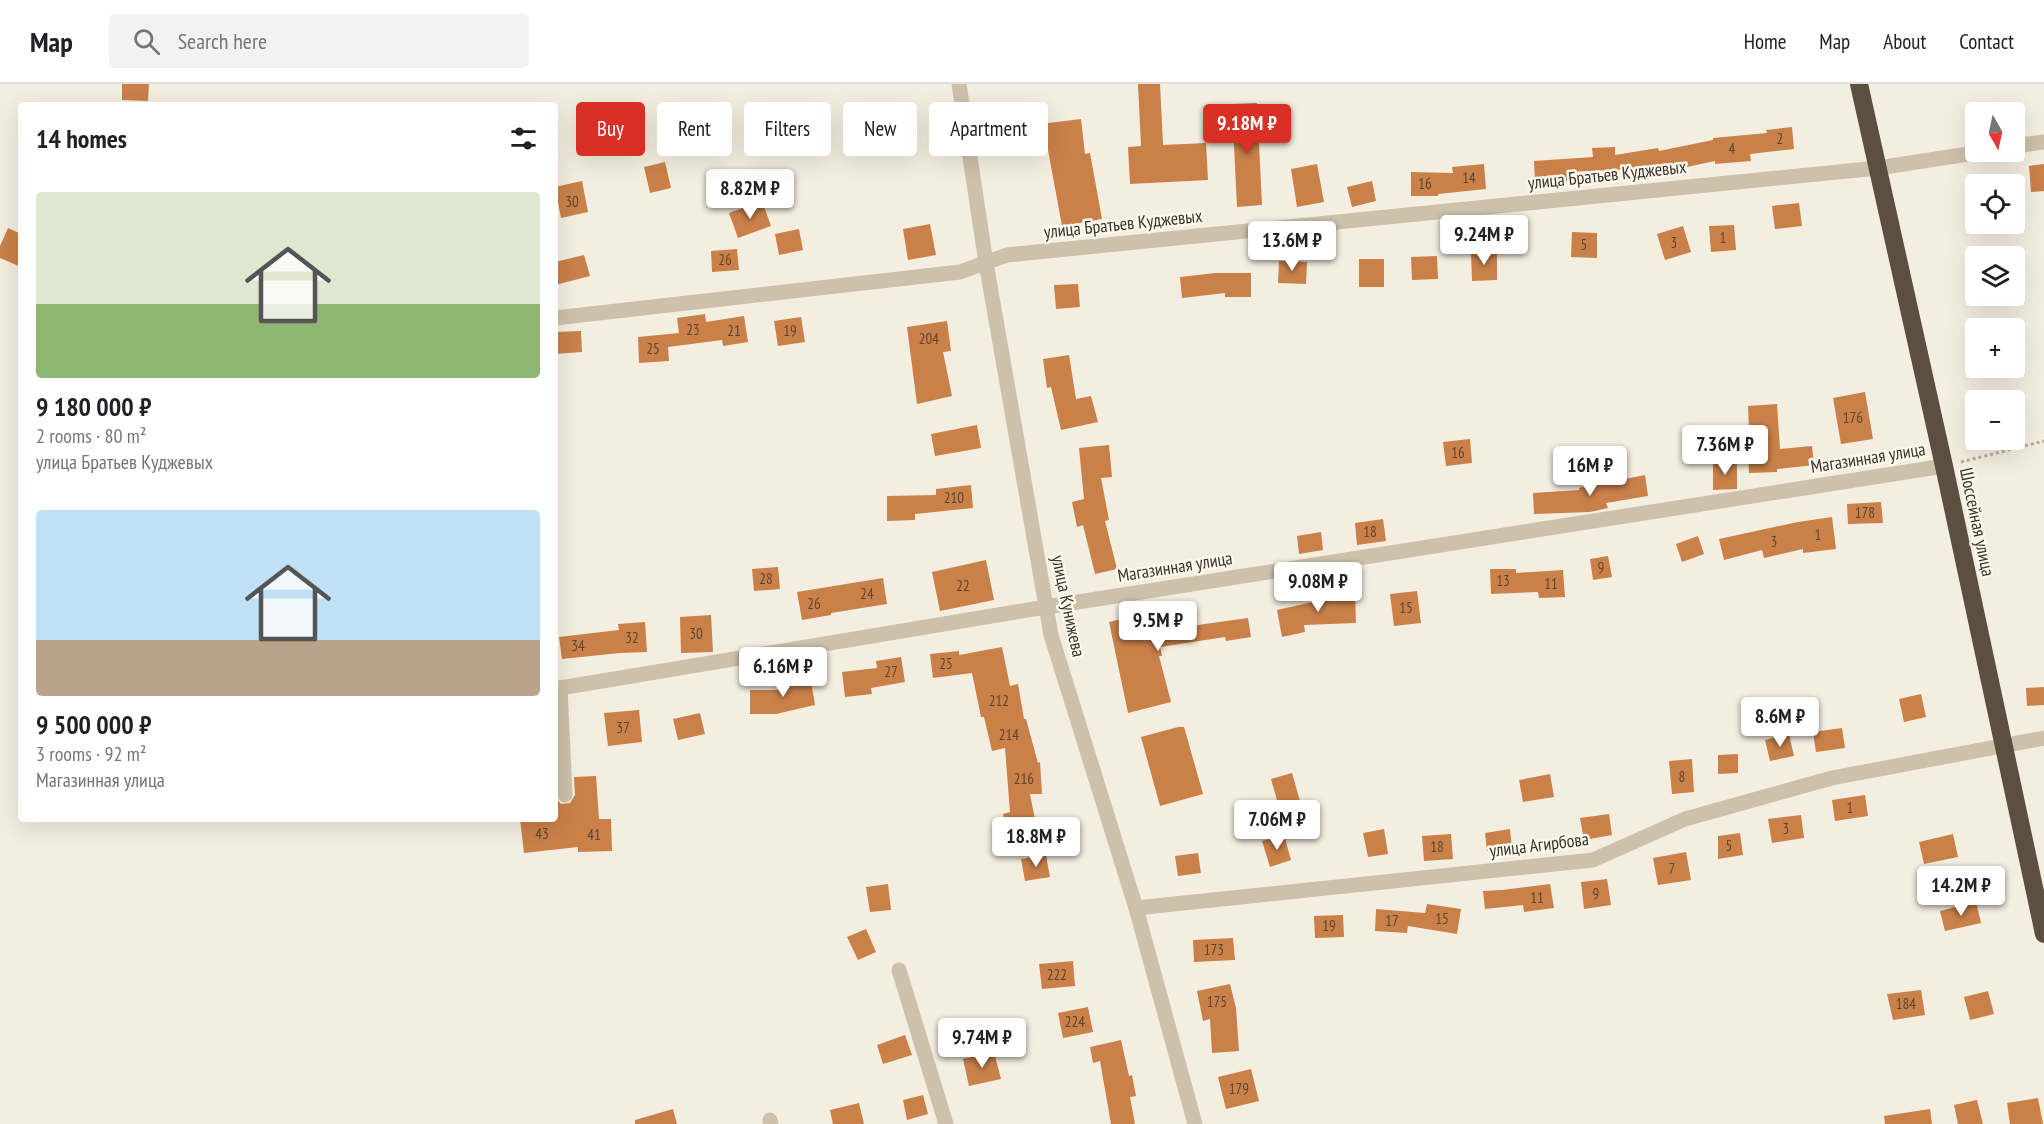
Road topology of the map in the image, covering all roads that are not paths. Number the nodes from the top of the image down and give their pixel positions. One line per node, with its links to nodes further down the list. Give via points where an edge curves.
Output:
1 (959, 84): 7 (street, улица Кунижева)
2 (1859, 84): 6 (highway, Шоссейная улица)
3 (2044, 142): 4 (street)
4 (2025, 145)
5 (1965, 154): 6 (street, улица Братьев Куджевых)
6 (1878, 168): 7 (street, улица Братьев Куджевых, via 1007,255); 9 (highway, Шоссейная улица)
7 (986, 263): 8 (street, улица Братьев Куджевых, via 960,272); 10 (street, улица Кунижева)
8 (558, 318)
9 (1944, 466): 10 (street, Магазинная улица); 13 (highway, Шоссейная улица)
10 (1046, 607): 11 (street, Магазинная улица); 15 (street, улица Кунижева, via 1051,635)
11 (558, 688): 14 (street)
12 (2044, 738): 13 (street, улица Агирбова)
13 (2004, 746): 15 (street, улица Агирбова, via 1832,778 1685,819 1593,860); 16 (highway, Шоссейная улица)
14 (565, 795)
15 (1136, 909): 19 (street, улица Кунижева)
16 (2044, 934)
17 (899, 970): 18 (street)
18 (946, 1124)
19 (1195, 1124)

